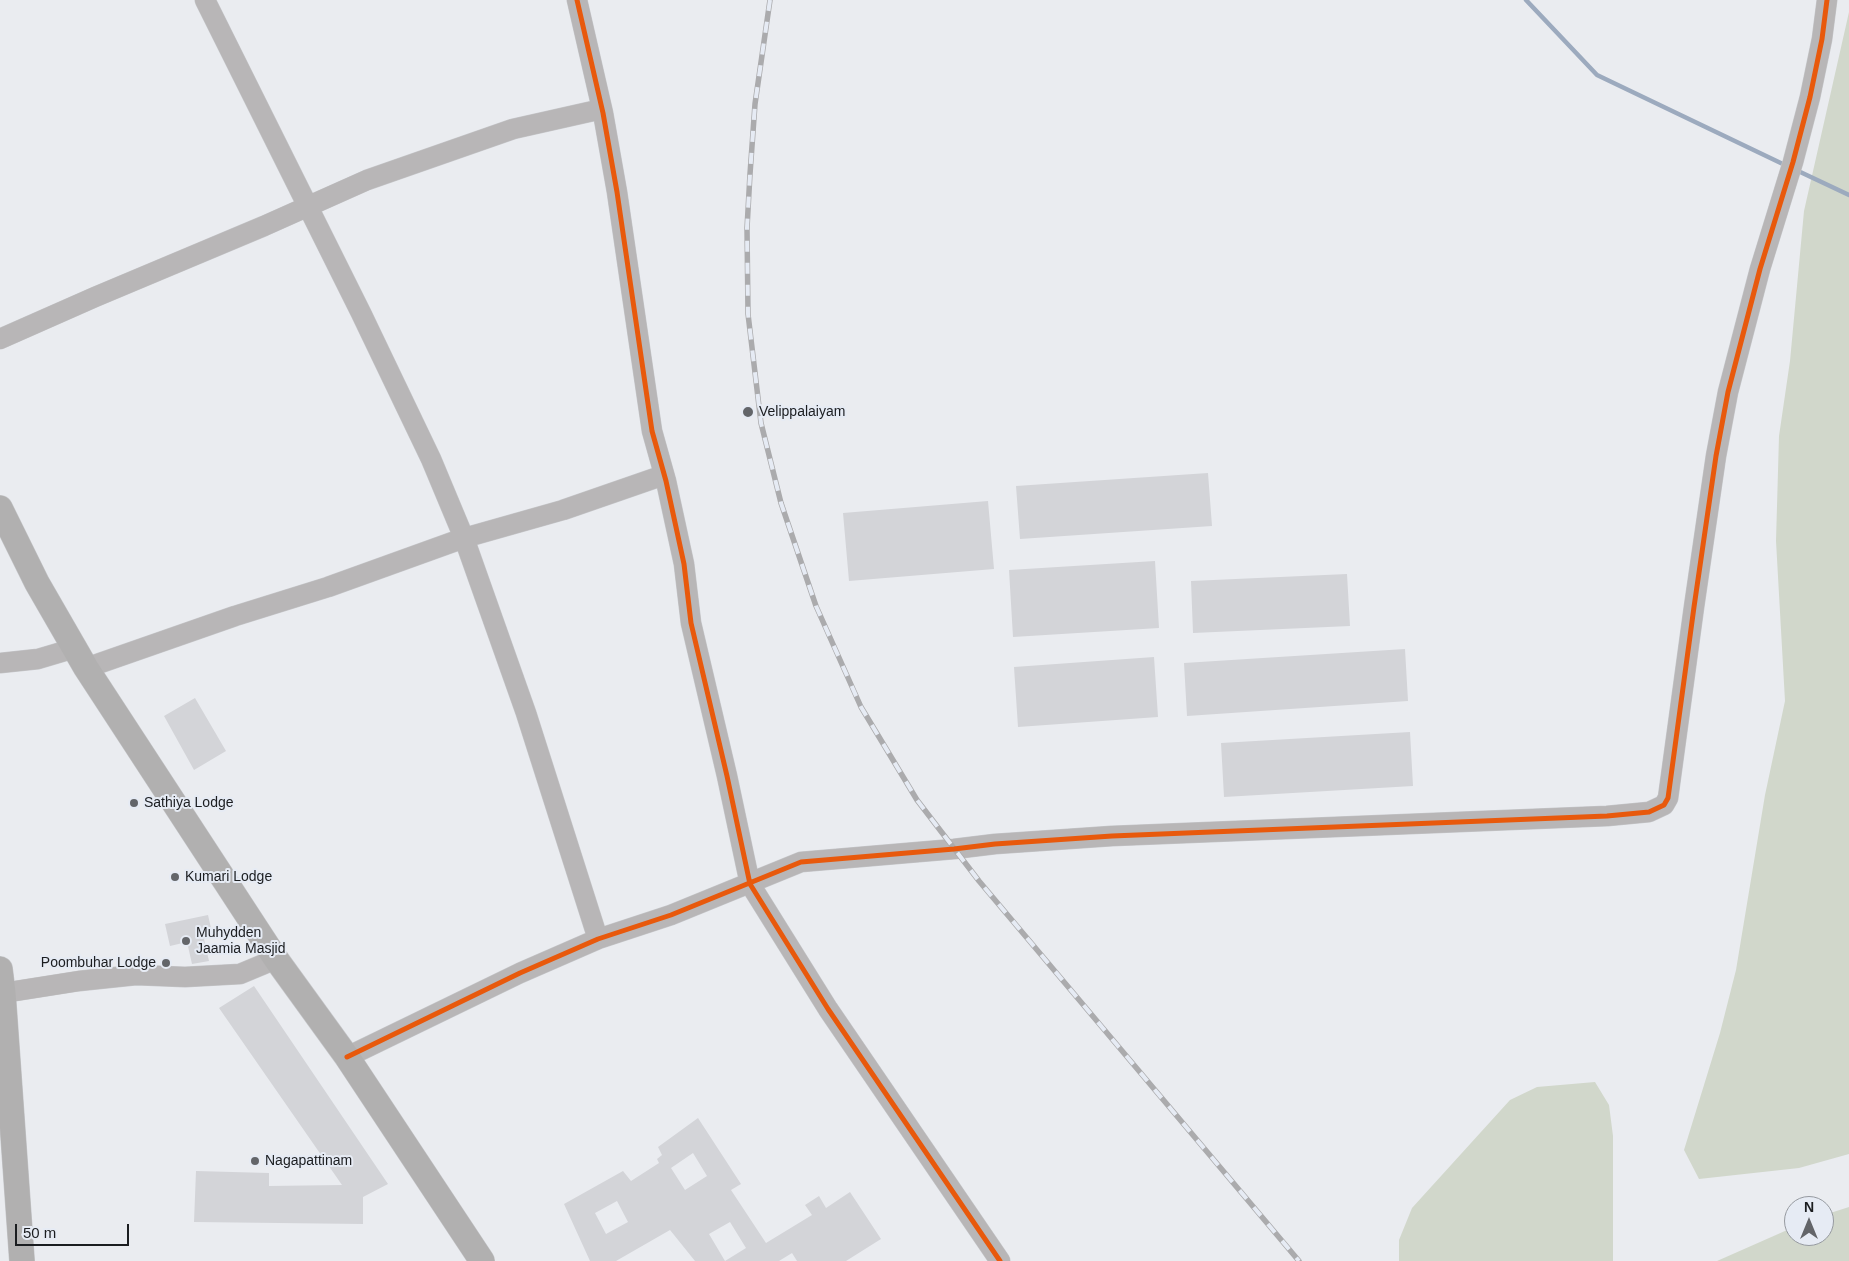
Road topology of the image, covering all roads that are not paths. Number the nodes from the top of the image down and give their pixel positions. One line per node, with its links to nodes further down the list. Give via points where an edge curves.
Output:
1 (205, 0): 5 (street)
2 (577, 0): 4 (street)
3 (1827, 0): 12 (street, via 1810,97 1728,392 1694,603 1668,798 1664,806 1653,812 1513,820 1192,832 995,844 802,862)
4 (602, 109): 5 (street, via 513,129 461,146 367,180); 7 (street, via 652,431)
5 (308, 206): 6 (street); 9 (street, via 431,459)
6 (0, 339)
7 (664, 474): 9 (street, via 563,510); 12 (street, via 684,564 693,632)
8 (0, 508): 10 (main road, via 37,583)
9 (464, 538): 10 (street, via 236,616); 13 (street, via 538,749)
10 (80, 658): 11 (street); 14 (main road)
11 (0, 663)
12 (750, 884): 13 (street); 20 (street, via 828,1009)
13 (598, 939): 17 (street)
14 (276, 958): 16 (street, via 240,974 136,975); 17 (main road)
15 (0, 969): 16 (main road)
16 (3, 993): 18 (main road)
17 (347, 1057): 19 (main road)
18 (22, 1261)
19 (482, 1261)
20 (1000, 1261)

